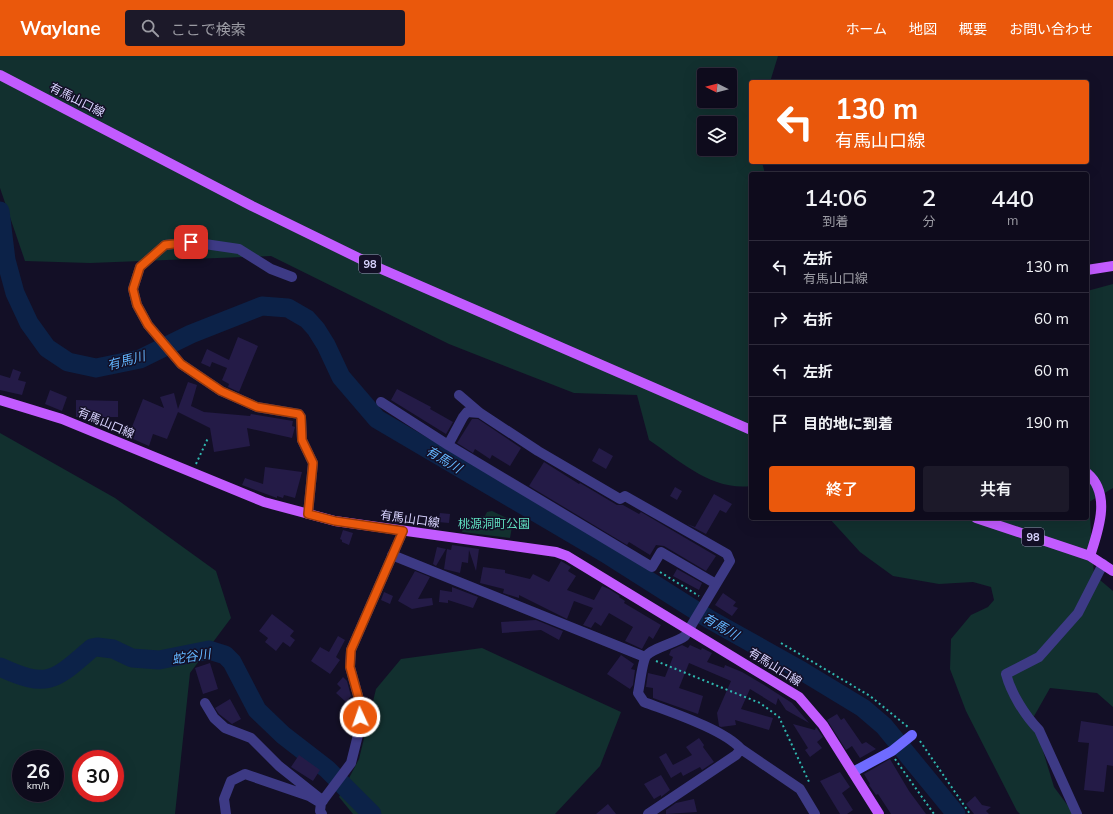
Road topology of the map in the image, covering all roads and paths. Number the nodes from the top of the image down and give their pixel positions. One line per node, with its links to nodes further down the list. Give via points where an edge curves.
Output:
1 (0, 75): 9 (main road, 有馬山口線 / 98, via 252,206 379,268)
2 (1113, 266): 3 (main road)
3 (1089, 270)
4 (292, 277): 14 (street, via 271,269 239,249 191,242 165,245 140,267 133,289 137,305 148,325 181,364 221,391 257,407 299,414 302,440 313,463)
5 (459, 396): 8 (street)
6 (0, 400): 12 (main road, 有馬山口線, via 62,419)
7 (381, 402): 11 (street)
8 (480, 413): 11 (street, via 467,412); 22 (street, via 538,451 620,498 625,496 727,554 730,561)
9 (749, 429)
10 (208, 438): 12 (path)
11 (448, 445): 20 (street)
12 (192, 472): 14 (main road, 有馬山口線, via 264,502)
13 (1089, 475): 18 (main road, via 1094,479 1101,499 1101,524)
14 (308, 514): 16 (main road, 有馬山口線, via 335,521)
15 (982, 520): 18 (main road, 98)
16 (403, 531): 17 (street); 24 (main road, 有馬山口線, via 556,552)
17 (392, 555): 26 (street); 33 (street, via 351,650 350,667 360,703 359,730 349,767)
18 (1090, 556): 19 (main road)
19 (1103, 564): 21 (main road); 41 (street, via 1078,613 1040,657 1006,674 1008,684 1039,730)
20 (652, 567): 22 (street, via 661,552); 23 (path)
21 (1113, 571)
22 (716, 584): 23 (street)
23 (706, 601): 24 (street)
24 (691, 626): 26 (street, via 678,642 650,652); 31 (main road, 有馬山口線, via 799,697 823,725)
25 (781, 643): 28 (path, via 870,696)
26 (645, 657): 29 (street, via 638,693 644,702 718,732); 32 (path, via 760,703 779,717)
27 (205, 703): 33 (street, via 214,718 225,728 251,738 279,766)
28 (913, 734): 30 (street); 40 (path)
29 (741, 749): 36 (street, via 736,755); 37 (street, via 800,789)
30 (890, 751): 31 (street); 39 (path)
31 (853, 772): 38 (main road, 有馬山口線)
32 (811, 787)
33 (325, 799): 34 (street, via 245,774 231,781 224,799); 35 (street, via 320,811)
34 (226, 814)
35 (322, 814)
36 (648, 814)
37 (815, 814)
38 (879, 814)
39 (934, 814)
40 (970, 814)
41 (1077, 814)

